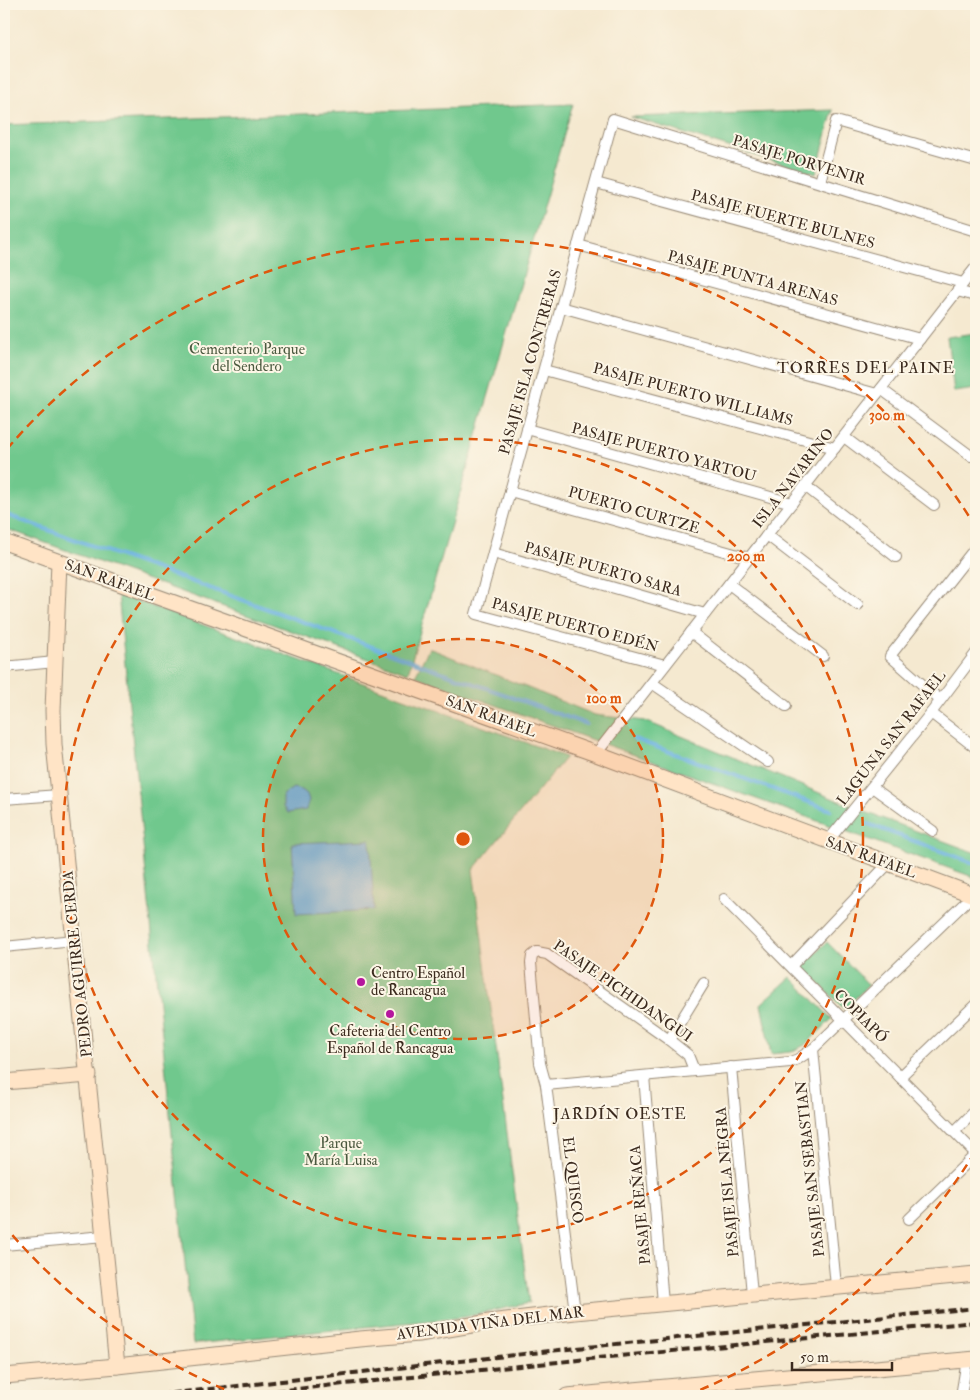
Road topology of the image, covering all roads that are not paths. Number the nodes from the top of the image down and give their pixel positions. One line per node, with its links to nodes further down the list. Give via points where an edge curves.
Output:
1 (613, 119): 3 (street, PASAJE PORVENIR); 4 (street, PASAJE ISLA CONTRERAS)
2 (976, 161): 3 (street, via 836,121)
3 (820, 182): 5 (street, PASAJE PORVENIR)
4 (596, 183): 6 (street, PASAJE ISLA CONTRERAS); 8 (street, PASAJE FUERTE BULNES)
5 (976, 231)
6 (578, 245): 10 (street, PASAJE ISLA CONTRERAS); 11 (street, PASAJE PUNTA ARENAS)
7 (976, 267): 8 (street, ISLA NAVARINO)
8 (960, 287): 9 (street, PASAJE FUERTE BULNES); 11 (street, ISLA NAVARINO)
9 (976, 296)
10 (561, 306): 12 (street, PASAJE ISLA CONTRERAS); 13 (street)
11 (920, 339): 13 (street, ISLA NAVARINO)
12 (544, 370): 14 (street, PASAJE ISLA CONTRERAS); 16 (street, PASAJE PUERTO WILLIAMS)
13 (879, 392): 15 (street, ISLA NAVARINO); 17 (street)
14 (527, 429): 19 (street, PASAJE ISLA CONTRERAS); 20 (street, PASAJE PUERTO YARTOU)
15 (844, 437): 16 (street, ISLA NAVARINO); 21 (street)
16 (835, 448): 18 (street, ISLA NAVARINO)
17 (970, 456)
18 (805, 486): 20 (street, ISLA NAVARINO); 26 (street)
19 (510, 491): 25 (street, PASAJE ISLA CONTRERAS); 27 (street, PUERTO CURTZE)
20 (792, 503): 22 (street, ISLA NAVARINO)
21 (934, 505)
22 (767, 535): 27 (street, ISLA NAVARINO); 30 (street)
23 (4, 542): 28 (street, SAN RAFAEL)
24 (976, 547): 41 (street, via 890,656)
25 (493, 553): 31 (street, PASAJE ISLA CONTRERAS); 32 (street, PASAJE PUERTO SARA)
26 (896, 557)
27 (749, 558): 29 (street, ISLA NAVARINO)
28 (59, 562): 36 (street, PEDRO AGUIRRE CERDA); 45 (street, SAN RAFAEL)
29 (729, 584): 32 (street, ISLA NAVARINO); 35 (street)
30 (858, 606)
31 (476, 614): 37 (street, PASAJE PUERTO EDÉN)
32 (705, 614): 33 (street, ISLA NAVARINO)
33 (691, 632): 37 (street, ISLA NAVARINO); 42 (street)
34 (976, 653): 38 (street, LAGUNA SAN RAFAEL)
35 (823, 656)
36 (54, 662): 39 (street); 48 (street, PEDRO AGUIRRE CERDA, via 53,724)
37 (665, 665): 40 (street, ISLA NAVARINO)
38 (972, 666): 41 (street, LAGUNA SAN RAFAEL)
39 (4, 667)
40 (652, 683): 45 (street, ISLA NAVARINO); 46 (street)
41 (940, 700): 43 (street, LAGUNA SAN RAFAEL)
42 (786, 706)
43 (931, 713): 44 (street); 47 (street, LAGUNA SAN RAFAEL)
44 (976, 748)
45 (596, 754): 51 (street, SAN RAFAEL)
46 (768, 762)
47 (872, 787): 50 (street); 51 (street, LAGUNA SAN RAFAEL)
48 (59, 795): 49 (street); 55 (street, PEDRO AGUIRRE CERDA)
49 (4, 800)
50 (933, 831)
51 (828, 841): 52 (street, SAN RAFAEL)
52 (889, 863): 53 (street, SAN RAFAEL); 58 (street)
53 (975, 895): 61 (street)
54 (724, 899): 58 (street, COPIAPÓ)
55 (74, 940): 56 (street); 66 (street, PEDRO AGUIRRE CERDA)
56 (4, 947)
57 (530, 963): 62 (street, PASAJE PICHIDANGUI, via 534,954 547,954); 70 (street, EL QUISCO, via 541,1068)
58 (791, 966): 61 (street, COPIAPÓ)
59 (704, 983): 62 (street)
60 (976, 1004): 68 (street)
61 (844, 1020): 63 (street); 68 (street, COPIAPÓ)
62 (669, 1040): 65 (street, PASAJE PICHIDANGUI, via 688,1055)
63 (813, 1049): 64 (street, via 790,1062); 78 (street, PASAJE SAN SEBASTIAN)
64 (732, 1067): 65 (street); 79 (street, PASAJE ISLA NEGRA)
65 (694, 1070): 67 (street)
66 (89, 1074): 69 (street); 75 (street, PEDRO AGUIRRE CERDA)
67 (644, 1076): 70 (street); 80 (street, PASAJE REÑACA)
68 (900, 1077): 72 (street, COPIAPÓ)
69 (4, 1082)
70 (546, 1085): 81 (street, EL QUISCO)
71 (976, 1110): 72 (street)
72 (954, 1132): 73 (street, COPIAPÓ)
73 (976, 1154): 74 (street)
74 (909, 1219)
75 (104, 1236): 76 (street); 83 (street, PEDRO AGUIRRE CERDA)
76 (4, 1245)
77 (976, 1274): 78 (street, AVENIDA VIÑA DEL MAR)
78 (836, 1286): 79 (street, AVENIDA VIÑA DEL MAR)
79 (752, 1294): 80 (street, AVENIDA VIÑA DEL MAR)
80 (663, 1303): 81 (street, AVENIDA VIÑA DEL MAR)
81 (575, 1312): 83 (street, AVENIDA VIÑA DEL MAR, via 419,1334)
82 (971, 1360): 85 (street); 86 (street)
83 (117, 1366): 84 (street, AVENIDA VIÑA DEL MAR)
84 (4, 1376)
85 (567, 1396)
86 (961, 1396)

